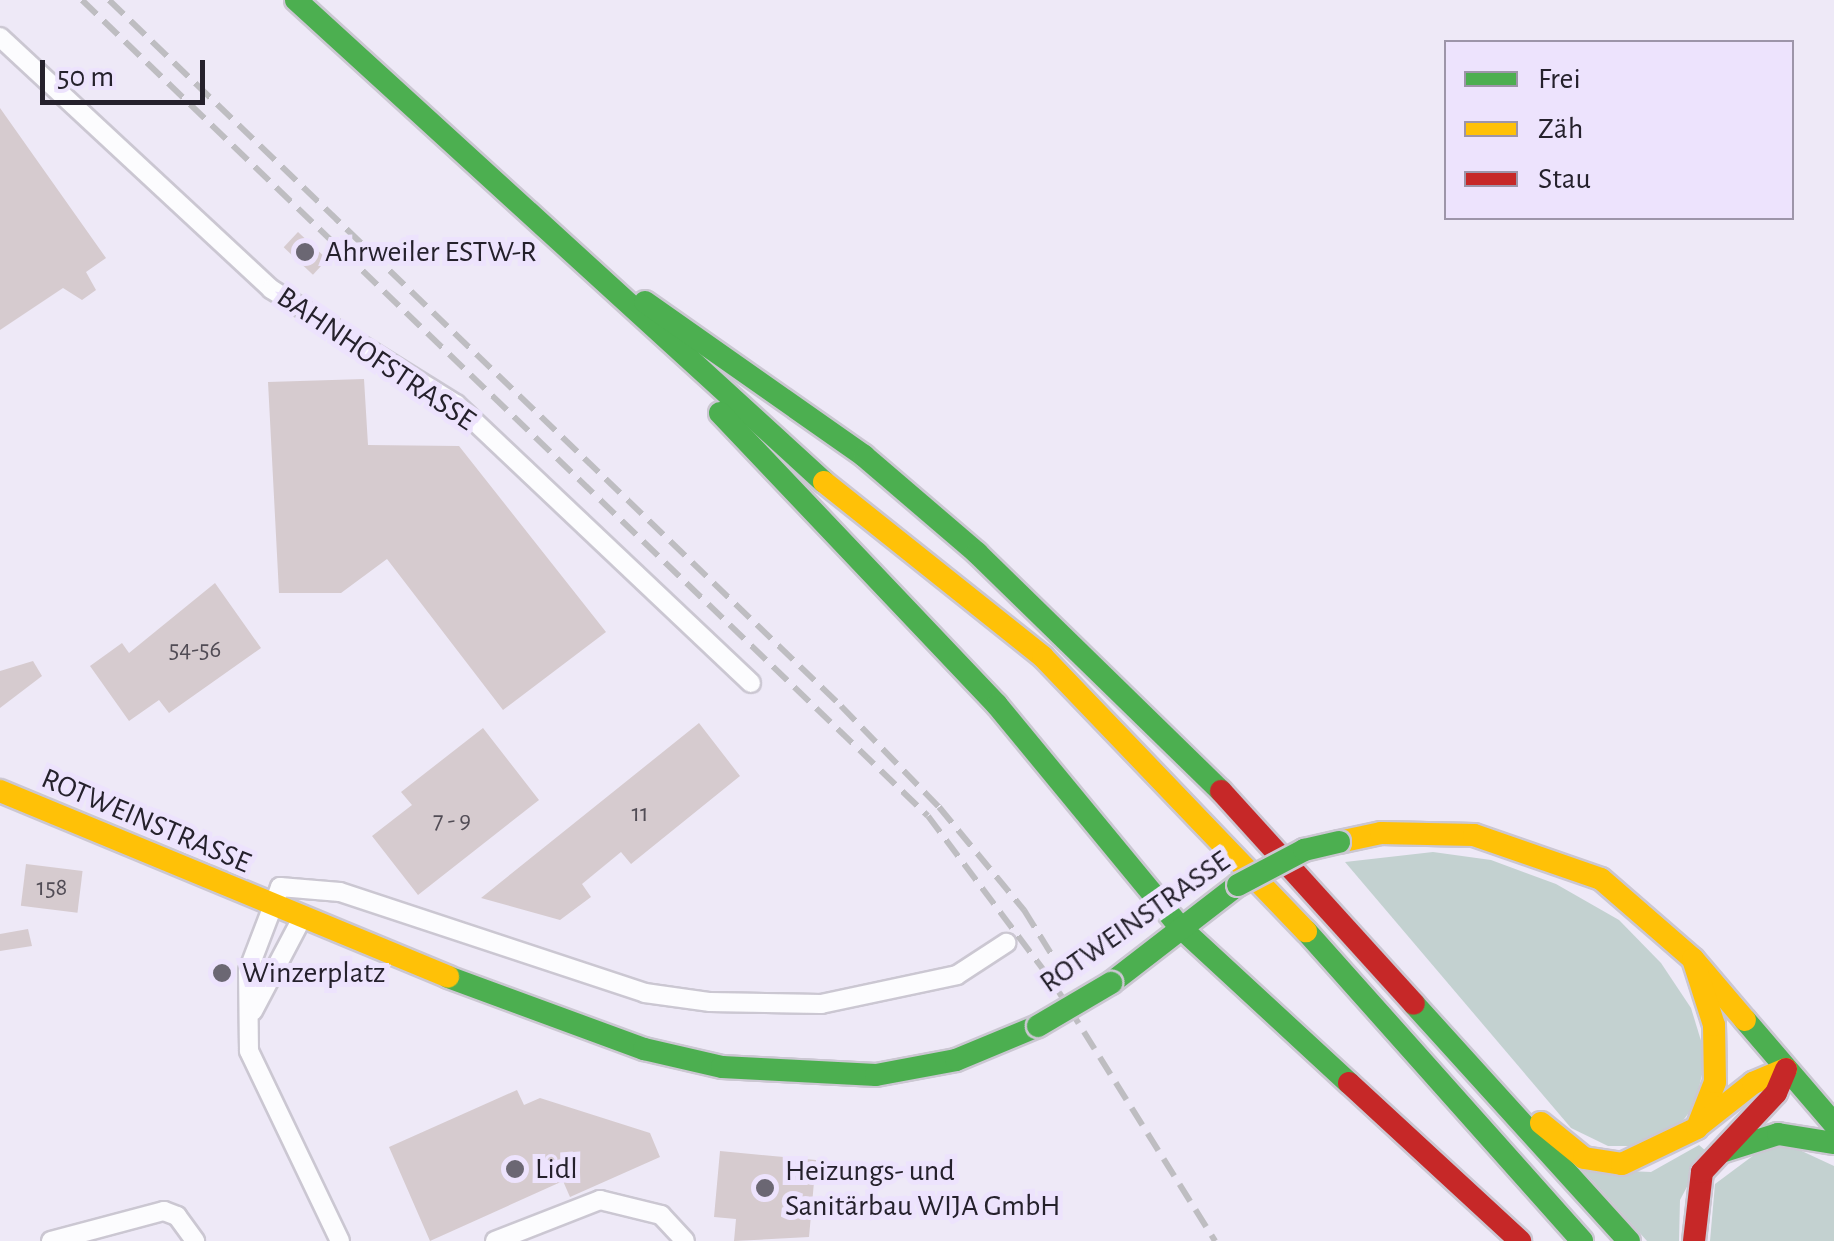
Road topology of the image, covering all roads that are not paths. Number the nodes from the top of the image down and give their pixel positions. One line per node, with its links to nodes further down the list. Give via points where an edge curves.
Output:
1 (296, 0): 3 (main road)
2 (0, 37): 4 (street, BAHNHOFSTRASSE, via 270,289 456,404)
3 (550, 234): 8 (main road, via 997,704); 12 (main road, via 864,456 977,553 1202,770); 24 (main road, via 788,452 1044,657 1307,932)
4 (751, 683)
5 (0, 791): 6 (main road, ROTWEINSTRASSE)
6 (268, 907): 7 (main road, ROTWEINSTRASSE); 9 (street, ROTWEINSTRASSE, via 280,887 340,892 628,987 710,1002 821,1004 958,975); 11 (street, via 248,971)
7 (301, 920): 8 (main road, ROTWEINSTRASSE, bridge, via 574,1026 722,1066 876,1075 956,1060 1038,1026); 11 (street)
8 (1181, 928): 10 (main road, ROTWEINSTRASSE, bridge, via 1272,864 1339,842 1438,830 1552,858 1601,879); 23 (main road)
9 (1006, 943)
10 (1693, 959): 13 (main road, ROTWEINSTRASSE); 15 (main road, via 1714,1025 1715,1082)
11 (247, 1026): 20 (street, via 249,1051)
12 (1471, 1065): 15 (main road, via 1584,1158 1622,1164); 25 (main road)
13 (1786, 1070): 14 (main road, ROTWEINSTRASSE); 15 (main road, via 1753,1083); 17 (main road, via 1776,1093)
14 (1834, 1124)
15 (1696, 1128)
16 (1834, 1143): 17 (main road, via 1778,1134)
17 (1715, 1155): 26 (main road, via 1694,1204)
18 (51, 1241): 19 (street, via 164,1211 178,1216)
19 (195, 1241)
20 (340, 1241)
21 (495, 1241): 22 (street, via 600,1200 661,1215)
22 (685, 1241)
23 (1520, 1241)
24 (1582, 1241)
25 (1629, 1241)
26 (1694, 1241)

